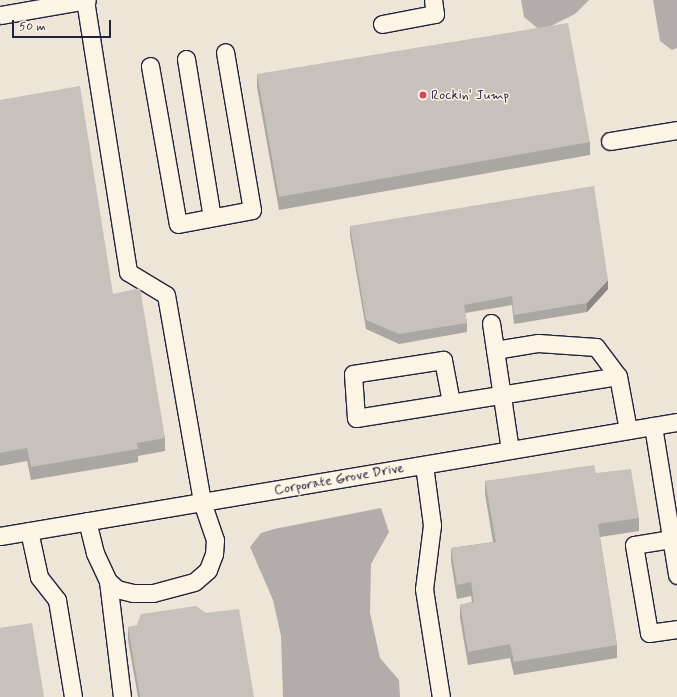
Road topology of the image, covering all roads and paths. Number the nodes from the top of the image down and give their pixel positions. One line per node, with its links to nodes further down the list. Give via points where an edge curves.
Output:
1 (86, 0): 3 (street); 22 (street, via 128,272 166,295)
2 (433, 0): 5 (street, via 435,14)
3 (62, 2): 4 (street)
4 (0, 15)
5 (382, 24)
6 (225, 52): 11 (street, via 252,210)
7 (186, 59): 11 (street)
8 (150, 66): 11 (street, via 178,224)
9 (677, 130): 10 (street)
10 (610, 141)
11 (212, 218)
12 (491, 323): 13 (street)
13 (495, 350): 14 (street, via 538,343 596,347); 15 (street)
14 (618, 376): 15 (street); 19 (street)
15 (501, 394): 16 (street); 20 (street)
16 (451, 402): 16 (street, via 356,418 353,374 443,360)
17 (677, 422): 18 (street, Corporate Grove Drive)
18 (653, 426): 19 (street, Corporate Grove Drive); 26 (street)
19 (628, 430): 20 (street, Corporate Grove Drive)
20 (510, 450): 21 (street, Corporate Grove Drive)
21 (424, 465): 22 (street, Corporate Grove Drive); 32 (street, via 432,525 424,589)
22 (202, 502): 23 (street, Corporate Grove Drive); 28 (street, via 211,521 214,554 208,570 194,582 159,592 133,593 117,588)
23 (87, 521): 24 (street, Corporate Grove Drive); 28 (street, via 95,553)
24 (29, 531): 25 (street, Corporate Grove Drive); 30 (street, via 40,577 56,600)
25 (0, 536)
26 (671, 539): 27 (street); 29 (street, via 634,545 650,633)
27 (677, 575)
28 (108, 581): 31 (street)
29 (677, 629)
30 (73, 697)
31 (122, 697)
32 (441, 697)

